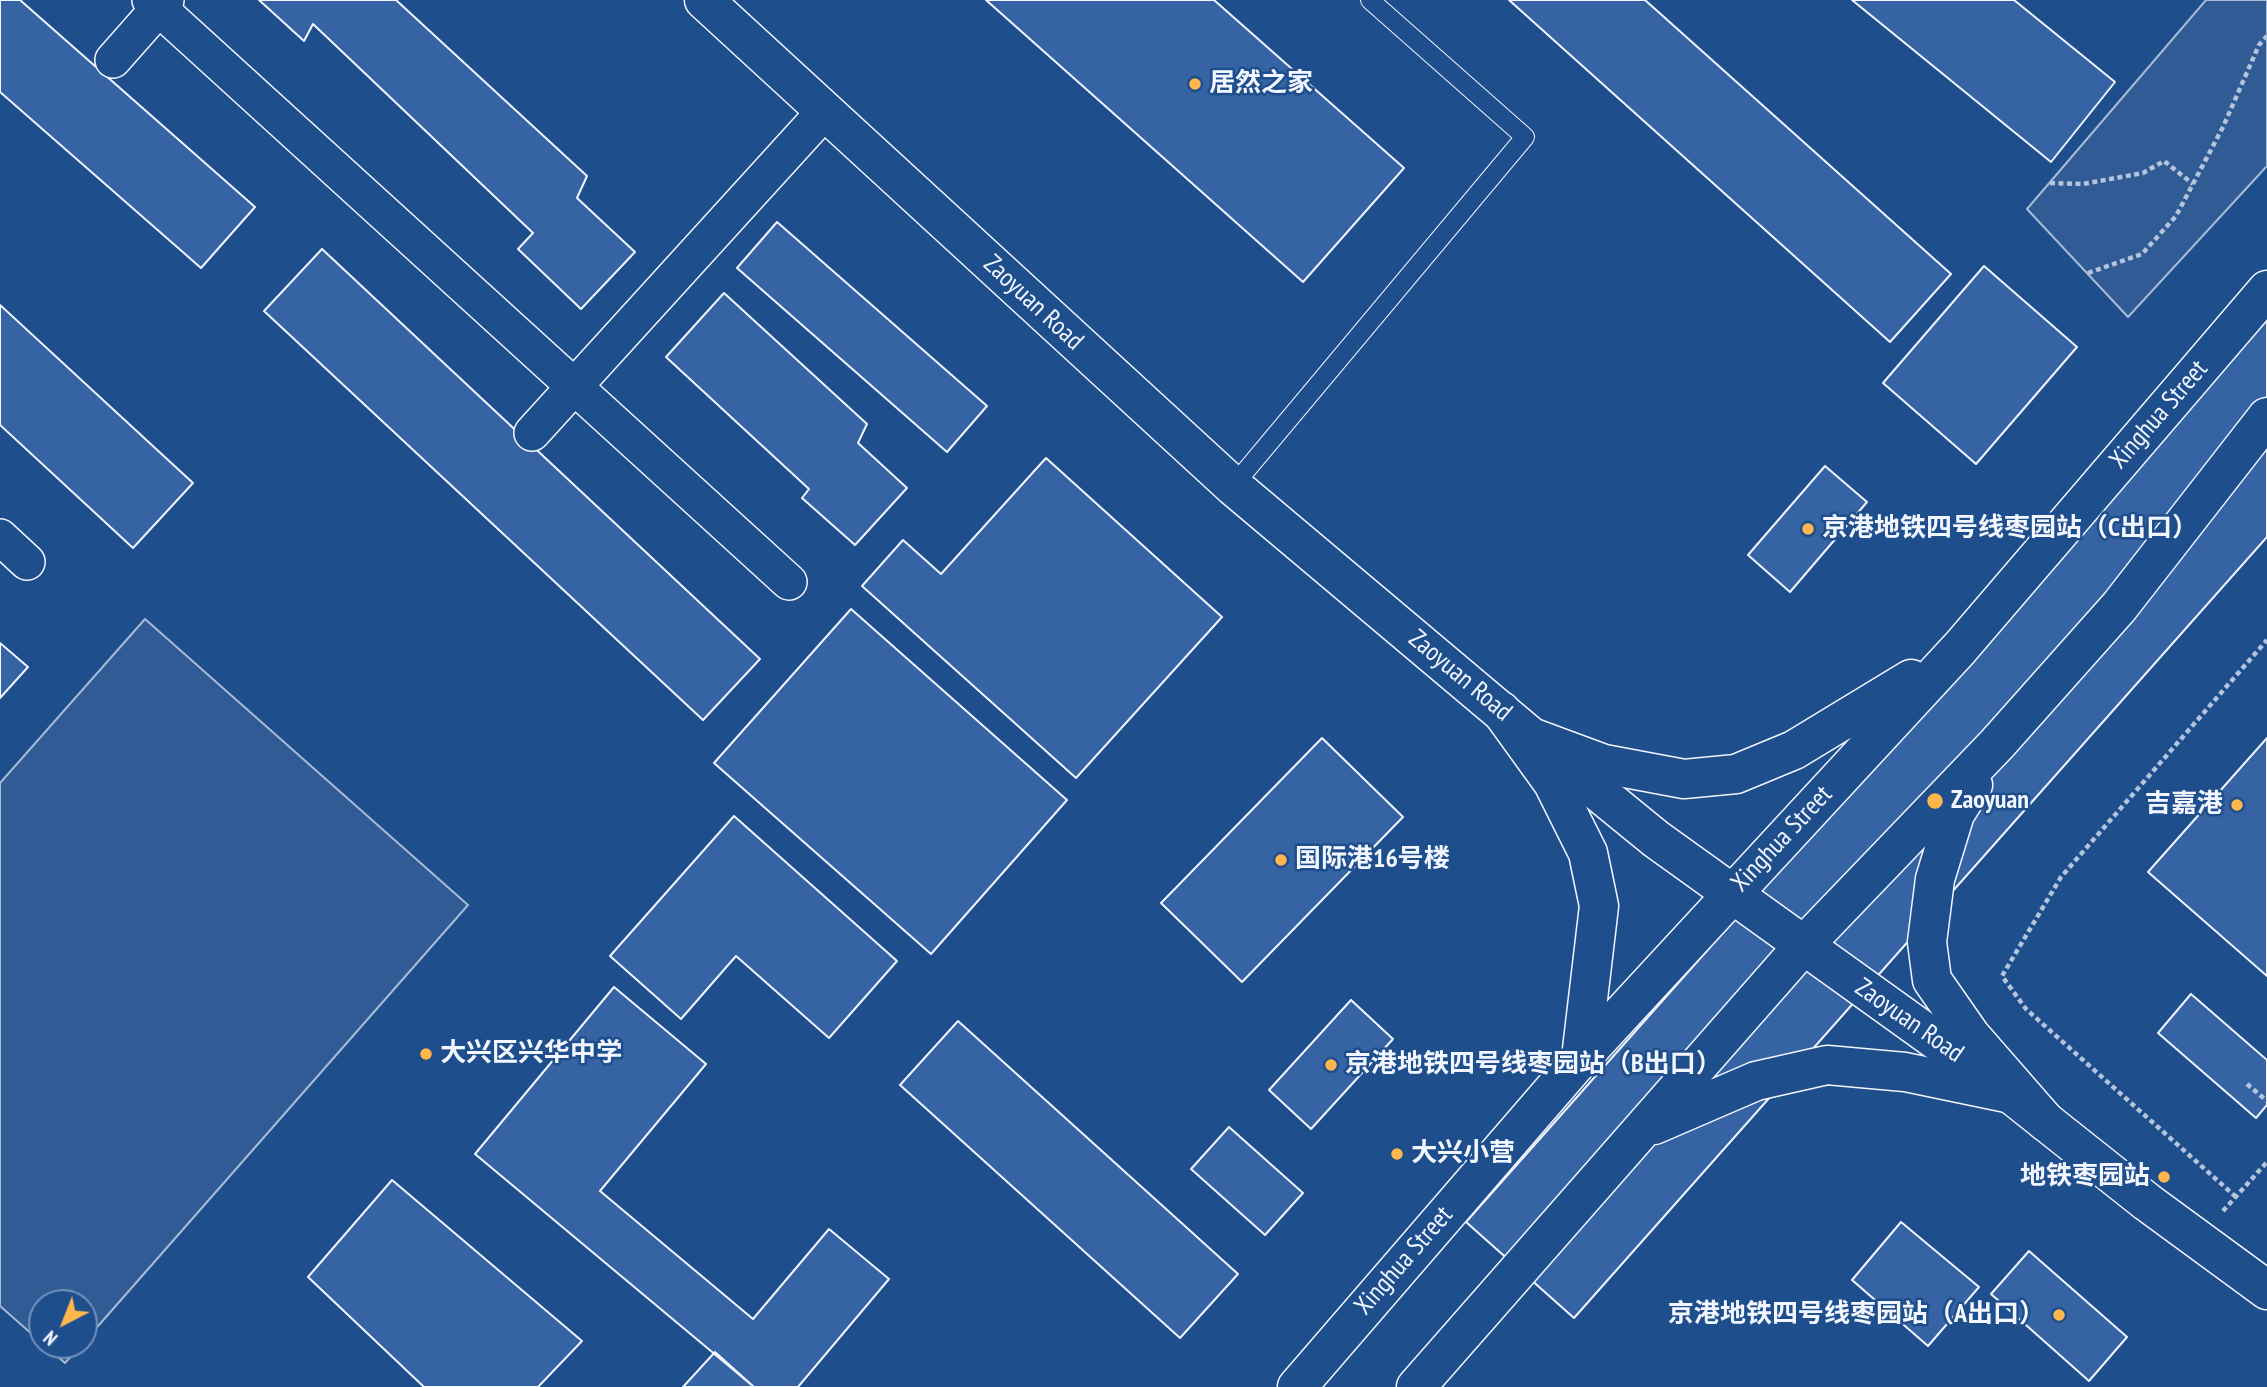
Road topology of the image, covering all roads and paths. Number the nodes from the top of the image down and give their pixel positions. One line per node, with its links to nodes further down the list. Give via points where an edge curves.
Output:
1 (704, 0): 6 (main road, Zaoyuan Road)
2 (1370, 0): 14 (lane, via 1525,137)
3 (158, 3): 5 (street); 11 (street)
4 (2267, 36): 8 (path)
5 (113, 60)
6 (825, 111): 11 (street); 14 (main road, Zaoyuan Road)
7 (2050, 183): 8 (path, via 2083,184 2143,173 2164,161)
8 (2193, 184): 9 (path, via 2176,216 2142,254)
9 (2088, 273)
10 (2267, 290): 19 (main road, Xinghua Street)
11 (573, 388): 13 (street); 17 (street)
12 (2267, 417): 22 (main road, via 2119,607)
13 (532, 433)
14 (1233, 486): 20 (main road, Zaoyuan Road)
15 (0, 537): 16 (street)
16 (27, 562)
17 (789, 582)
18 (2267, 640): 32 (path, via 2061,877 2002,976 2026,1009)
19 (1960, 648): 21 (main road, via 1794,750 1736,774 1684,779 1604,764); 23 (main road, Xinghua Street)
20 (1501, 711): 21 (main road, Zaoyuan Road); 25 (main road, via 1553,783 1588,853 1599,906)
21 (1531, 737): 23 (main road, Zaoyuan Road, via 1656,839)
22 (1997, 744): 24 (main road); 29 (main road, via 1955,814 1935,878 1927,942 1931,980 1971,1036)
23 (1733, 892): 24 (main road, Zaoyuan Road); 25 (main road, Xinghua Street)
24 (1803, 946): 27 (main road, Zaoyuan Road); 30 (main road)
25 (1581, 1058): 35 (main road, Xinghua Street)
26 (2247, 1084): 28 (path)
27 (2011, 1094): 29 (main road, Zaoyuan Road); 30 (main road, via 1905,1072 1827,1065 1756,1080)
28 (2267, 1101)
29 (2046, 1122): 33 (main road, Zaoyuan Road)
30 (1640, 1132): 36 (main road)
31 (2267, 1162): 32 (path)
32 (2236, 1197): 33 (path)
33 (2199, 1238): 34 (main road, Zaoyuan Road)
34 (2267, 1290)
35 (1297, 1387)
36 (1416, 1387)

